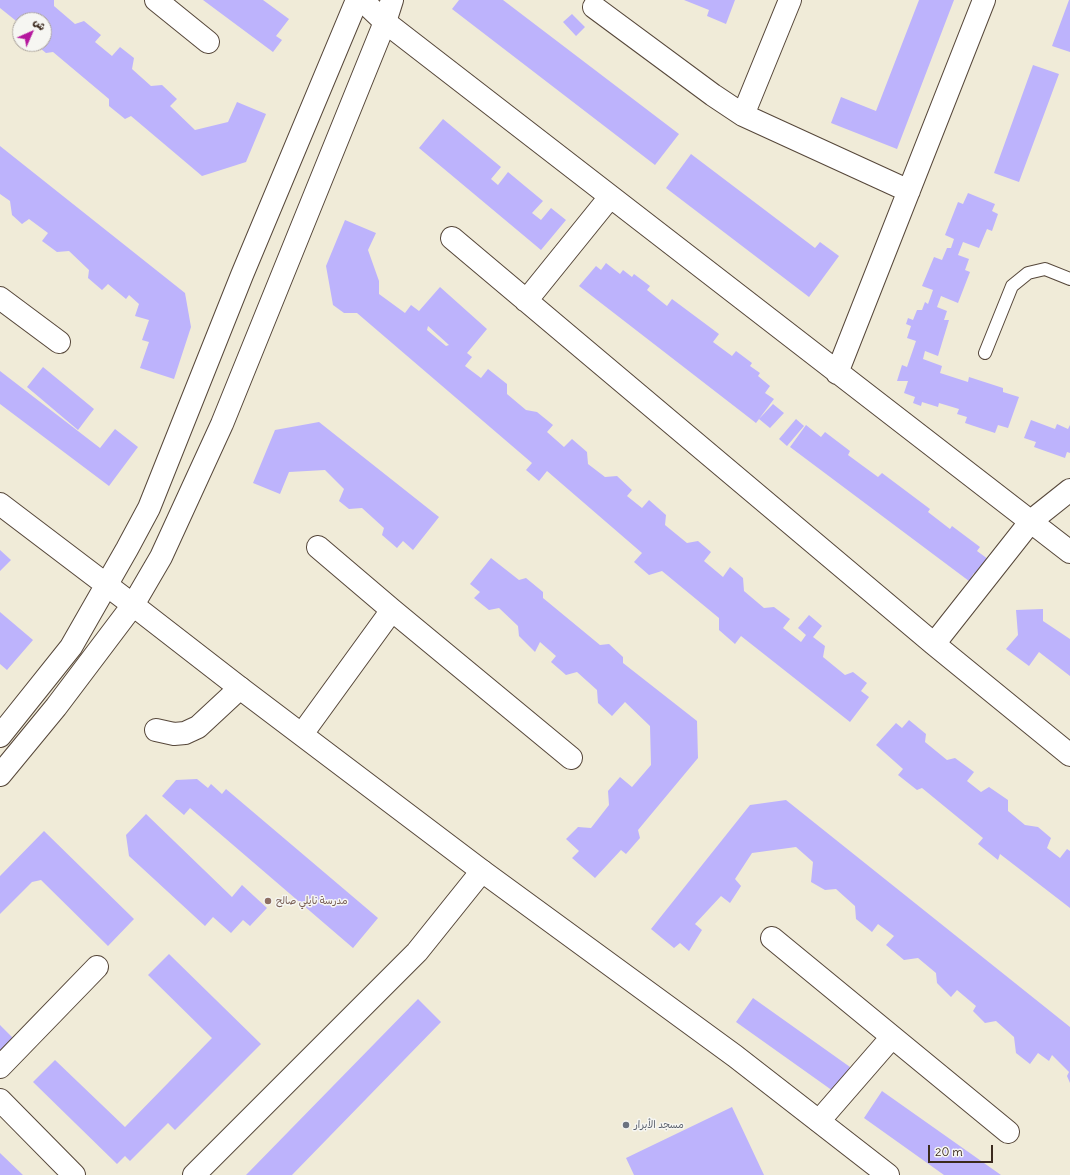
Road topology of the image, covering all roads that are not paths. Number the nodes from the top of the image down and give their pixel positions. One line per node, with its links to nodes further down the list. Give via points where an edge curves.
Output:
1 (156, 0): 9 (street)
2 (357, 0): 25 (street, via 242,275 149,508)
3 (362, 0): 8 (street)
4 (392, 0): 8 (street)
5 (790, 0): 10 (street)
6 (984, 0): 11 (street)
7 (594, 7): 10 (street)
8 (385, 22): 12 (street); 26 (street, via 222,424 161,556)
9 (208, 42)
10 (743, 116): 11 (street)
11 (909, 190): 19 (street)
12 (610, 197): 16 (street); 19 (street)
13 (452, 238): 16 (street)
14 (1070, 279): 18 (lane, via 1045,269 1028,273 1012,286)
15 (0, 298): 17 (street)
16 (526, 301): 28 (street)
17 (58, 342)
18 (985, 353)
19 (837, 373): 22 (street)
20 (1070, 490): 22 (street)
21 (0, 504): 25 (street)
22 (1031, 521): 24 (street); 28 (street)
23 (318, 547): 27 (street)
24 (1070, 552)
25 (107, 586): 26 (street); 32 (street, via 72,647)
26 (133, 605): 29 (street); 35 (street, via 56,707)
27 (392, 610): 31 (street); 34 (street)
28 (934, 644): 33 (street)
29 (240, 688): 30 (street, via 198,727 185,733 174,734); 31 (street)
30 (156, 730)
31 (302, 734): 36 (street)
32 (0, 736)
33 (1070, 755)
34 (571, 758)
35 (0, 775)
36 (482, 871): 42 (street, via 735,1056); 45 (street, via 417,952)
37 (772, 938): 39 (street)
38 (97, 966): 40 (street)
39 (892, 1037): 42 (street); 43 (street)
40 (0, 1066)
41 (0, 1100): 44 (street)
42 (819, 1121): 46 (street)
43 (1008, 1132)
44 (74, 1175)
45 (194, 1175)
46 (888, 1175)

